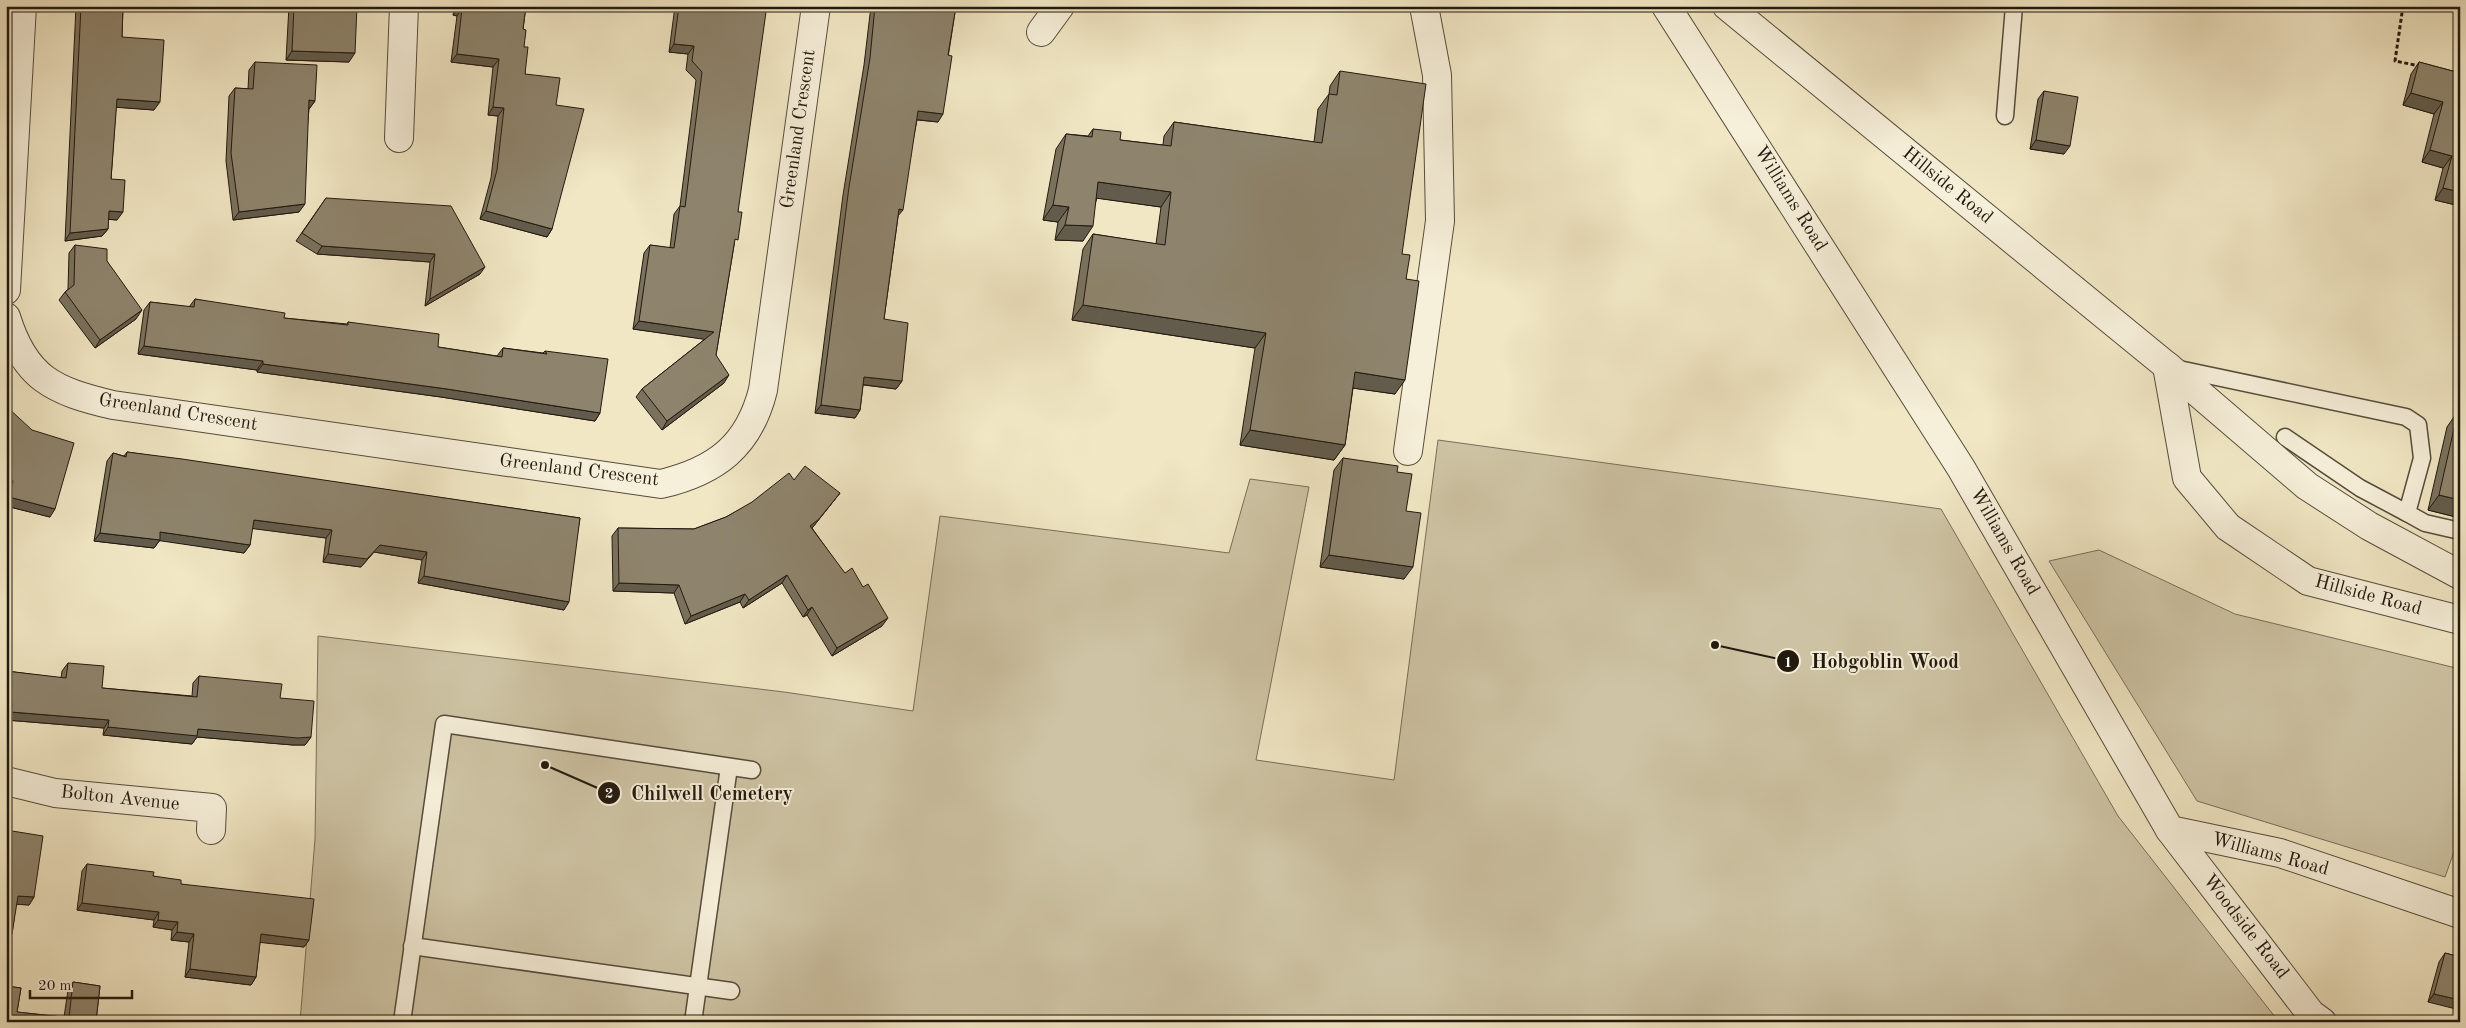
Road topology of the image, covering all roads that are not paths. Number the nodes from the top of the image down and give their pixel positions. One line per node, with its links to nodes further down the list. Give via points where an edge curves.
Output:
1 (22, 6): 12 (street)
2 (404, 6): 11 (street)
3 (816, 6): 13 (street, Greenland Crescent, via 763,390 757,412 736,446 704,470 686,478 661,484 105,403 61,390 41,378 25,359)
4 (1060, 6): 9 (street)
5 (1424, 6): 16 (street, via 1437,75 1440,221)
6 (1666, 6): 25 (street, Williams Road, via 1961,468)
7 (1727, 6): 14 (street, Hillside Road)
8 (2014, 6): 10 (lane)
9 (1041, 32)
10 (2005, 116)
11 (399, 138)
12 (6, 290)
13 (6, 317)
14 (2167, 366): 17 (lane, via 2406,417 2418,425 2422,458); 19 (street, Hillside Road, via 2307,486 2369,526); 20 (street, Hillside Road, via 2187,478 2228,527 2308,581)
15 (2285, 437): 17 (lane, via 2360,488)
16 (1408, 451)
17 (2407, 513): 18 (lane, via 2425,523)
18 (2460, 531)
19 (2460, 575)
20 (2460, 620)
21 (730, 767): 22 (lane); 27 (lane, via 444,724); 28 (lane)
22 (752, 770)
23 (6, 782): 24 (street, Bolton Avenue, via 55,793 212,808)
24 (211, 830)
25 (2170, 830): 26 (street, Williams Road, via 2280,853); 32 (street, Woodside Road, via 2312,1014)
26 (2460, 914)
27 (412, 946): 28 (lane); 30 (lane)
28 (698, 987): 29 (lane); 31 (lane)
29 (731, 991)
30 (402, 1022)
31 (693, 1022)
32 (2322, 1022)

